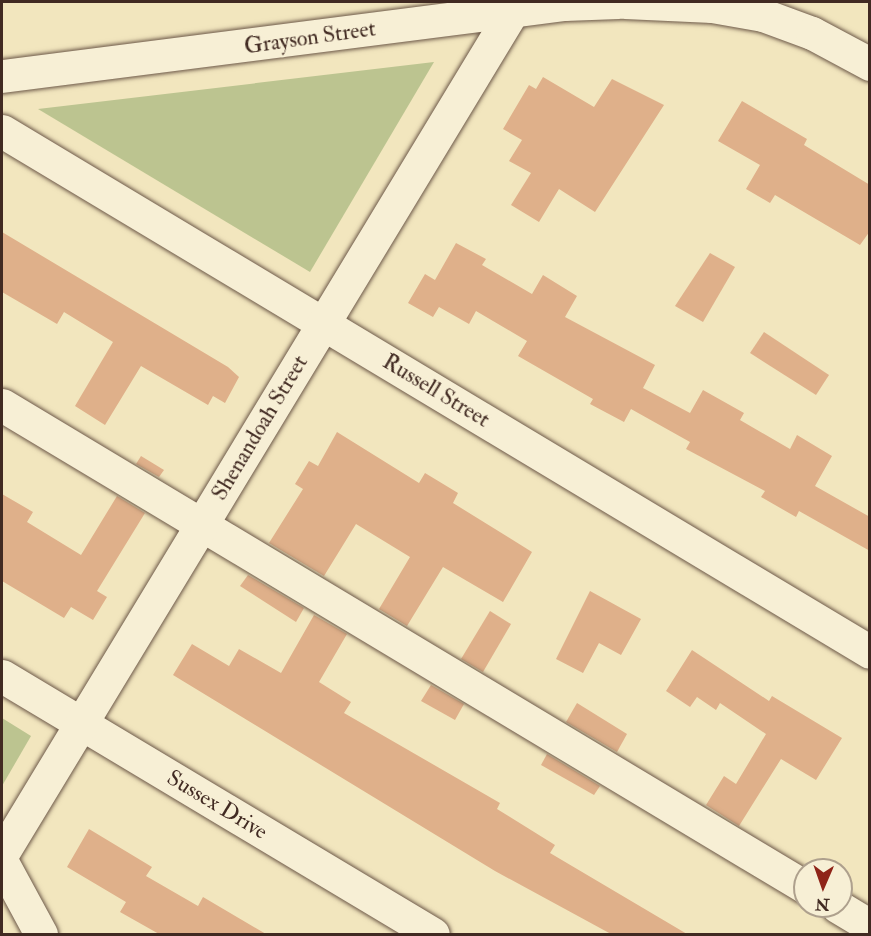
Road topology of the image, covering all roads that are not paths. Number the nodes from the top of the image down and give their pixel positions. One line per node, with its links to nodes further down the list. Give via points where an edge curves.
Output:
1 (618, 2): 3 (street, Grayson Street)
2 (625, 2): 4 (street, via 712,6 763,15 812,33)
3 (515, 6): 5 (street, Grayson Street); 7 (street, Shenandoah Street)
4 (870, 64)
5 (2, 76)
6 (2, 131): 7 (street, Russell Street)
7 (323, 324): 9 (street, Shenandoah Street); 10 (street, Russell Street)
8 (2, 405): 9 (street)
9 (201, 526): 12 (street, Shenandoah Street); 15 (street)
10 (870, 652)
11 (2, 676): 12 (street, Sussex Drive)
12 (81, 723): 13 (street, Shenandoah Street); 19 (street, Sussex Drive)
13 (2, 854)
14 (2, 862): 18 (street)
15 (793, 879)
16 (853, 916): 17 (street)
17 (870, 926)
18 (41, 934)
19 (433, 934)

